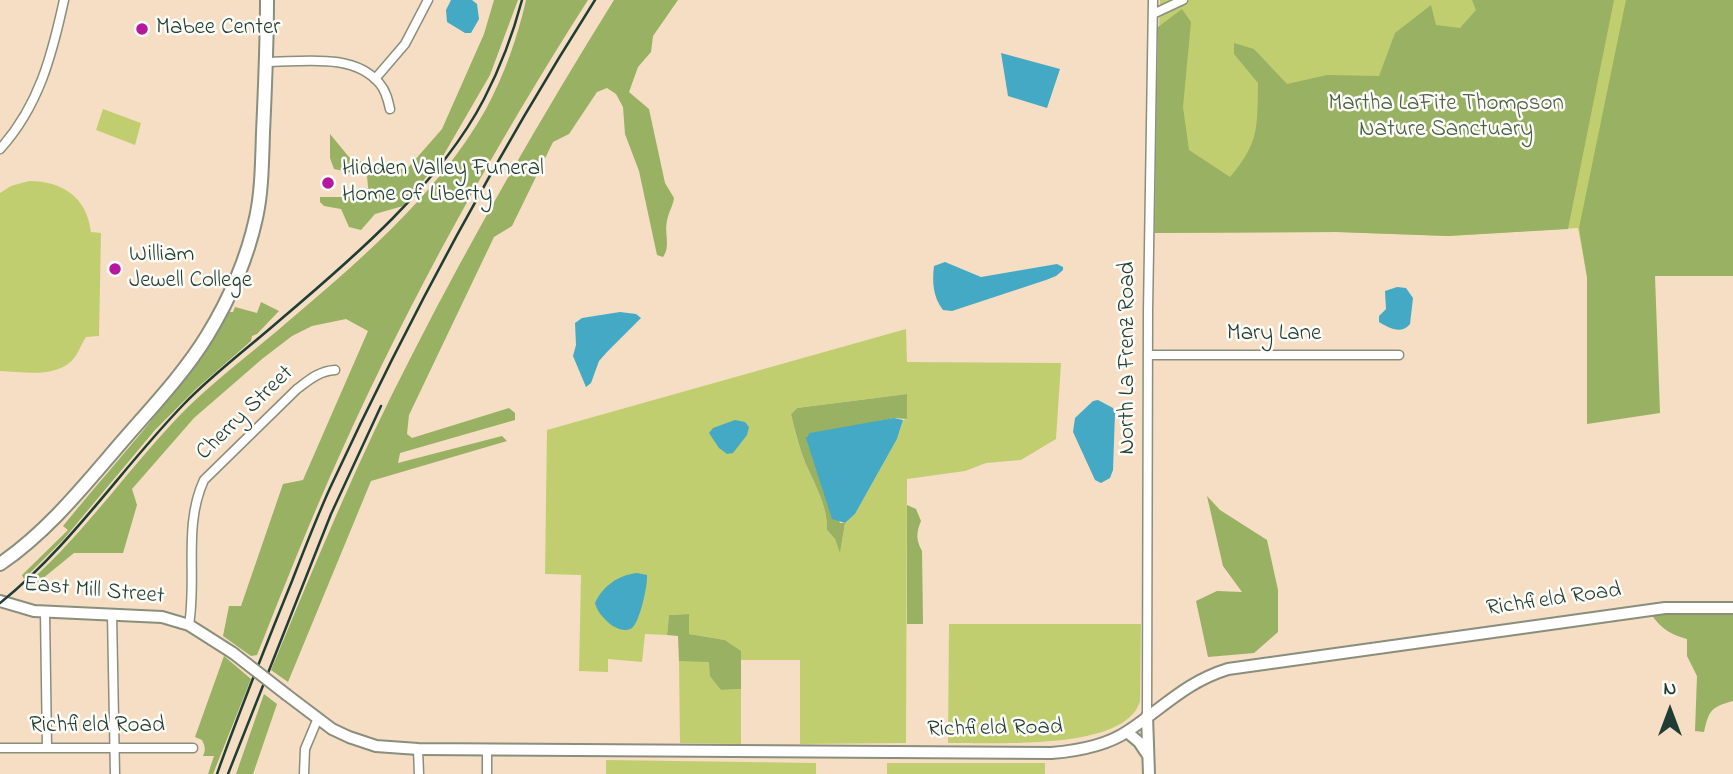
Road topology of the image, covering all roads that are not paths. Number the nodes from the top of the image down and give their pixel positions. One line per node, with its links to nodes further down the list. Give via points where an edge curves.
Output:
1 (64, 0): 10 (street, via 38,93)
2 (267, 0): 7 (main road)
3 (428, 0): 8 (street, via 405,44)
4 (1153, 0): 6 (street, North La Frenz Road)
5 (1183, 0): 6 (street)
6 (1153, 14): 11 (street, North La Frenz Road)
7 (266, 62): 8 (street, via 340,62); 14 (main road, via 256,218 241,268 218,317 180,374 97,470 35,537)
8 (375, 79): 9 (street)
9 (390, 109)
10 (0, 149)
11 (1149, 355): 12 (street, Mary Lane); 21 (street, North La Frenz Road)
12 (1399, 355)
13 (335, 370): 19 (street, Cherry Street, via 313,376 297,389 204,480 193,516)
14 (0, 564)
15 (0, 601): 17 (street, East Mill Street)
16 (1733, 608): 21 (street, Richfield Road, via 1665,607 1236,668 1199,680)
17 (45, 612): 18 (street, East Mill Street); 25 (street)
18 (112, 614): 19 (street, East Mill Street, via 151,615); 26 (street)
19 (189, 625): 20 (street, East Mill Street, bridge)
20 (287, 695): 22 (street, Richfield Road)
21 (1147, 716): 23 (street, Richfield Road); 30 (street)
22 (318, 718): 28 (street, Richfield Road, via 362,742); 32 (street, via 305,749)
23 (1127, 732): 29 (street, Richfield Road, via 1094,746 1051,753); 30 (street)
24 (0, 748): 25 (street, Richfield Road)
25 (47, 748): 26 (street, Richfield Road)
26 (114, 748): 27 (street, Richfield Road); 31 (street)
27 (193, 748)
28 (418, 749): 29 (street, Richfield Road); 33 (street)
29 (487, 749): 34 (street)
30 (1148, 756): 35 (street)
31 (115, 774)
32 (304, 774)
33 (419, 774)
34 (487, 774)
35 (1149, 774)

